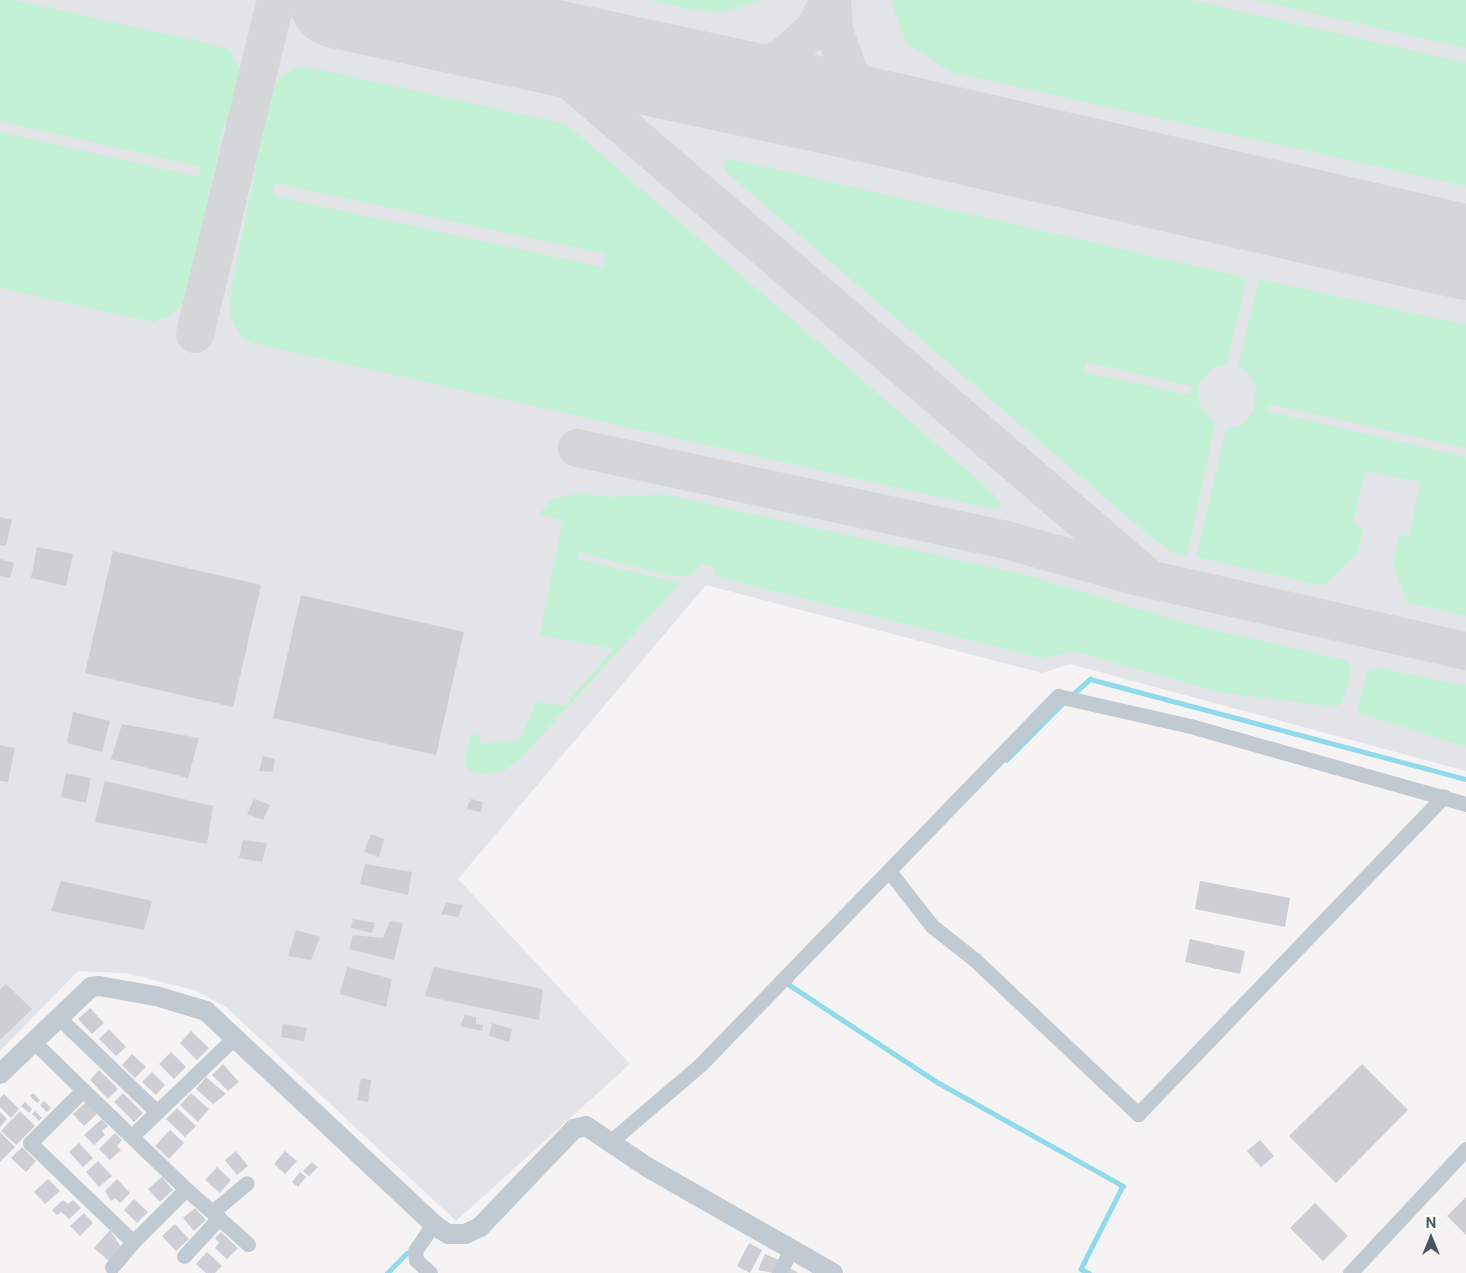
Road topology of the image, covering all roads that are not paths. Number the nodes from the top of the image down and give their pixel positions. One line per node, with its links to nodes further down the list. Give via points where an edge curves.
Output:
1 (1444, 796): 2 (street); 3 (street, via 1194,727 1058,696); 3 (street, via 1138,1114 974,958 932,926)
2 (1466, 804)
3 (889, 871): 11 (street, via 701,1064)
4 (58, 1016): 5 (street, via 90,987 99,986 156,996 206,1011); 6 (street); 9 (street)
5 (235, 1037): 9 (street); 16 (street)
6 (33, 1041): 7 (street); 8 (street)
7 (0, 1074)
8 (83, 1090): 10 (street); 17 (street, via 30,1143)
9 (157, 1112): 10 (street)
10 (132, 1136): 14 (street)
11 (611, 1141): 16 (street, via 586,1126 574,1130 480,1227 465,1234 448,1234); 19 (street, via 647,1167)
12 (1466, 1149): 25 (street)
13 (247, 1182): 15 (street)
14 (186, 1189): 15 (street); 17 (street)
15 (216, 1215): 18 (street); 20 (street)
16 (433, 1224): 22 (street, via 415,1251 416,1260)
17 (133, 1242): 21 (street)
18 (248, 1244)
19 (792, 1249): 23 (street); 24 (street)
20 (184, 1256)
21 (112, 1267)
22 (430, 1273)
23 (779, 1273)
24 (833, 1273)
25 (1350, 1273)

